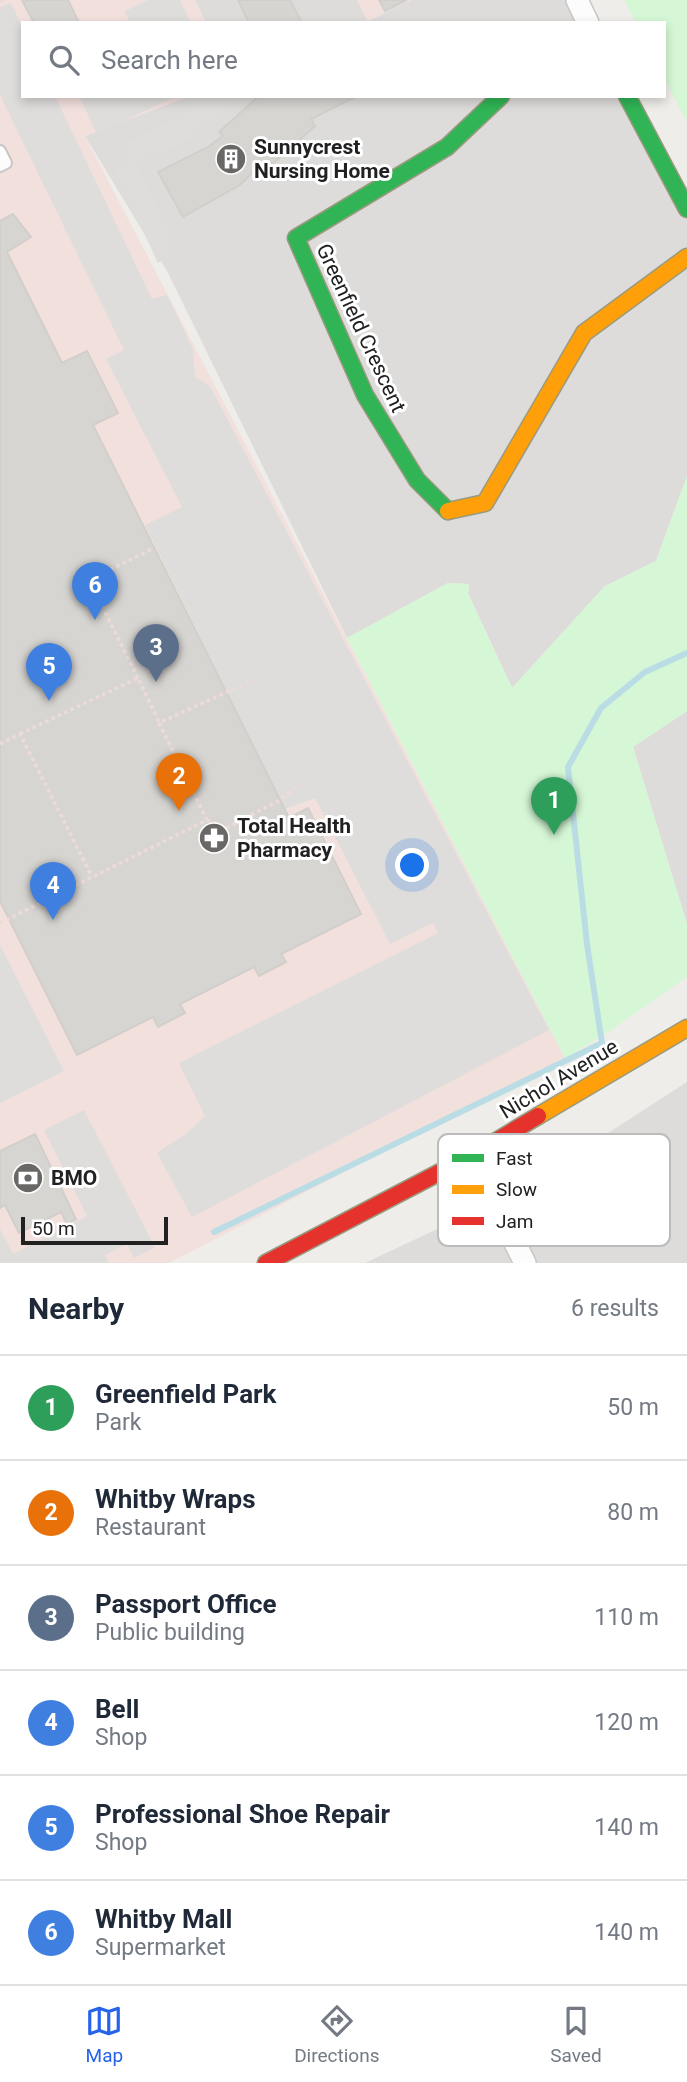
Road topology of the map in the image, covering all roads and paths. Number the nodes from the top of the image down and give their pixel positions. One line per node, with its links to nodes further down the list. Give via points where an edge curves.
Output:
1 (2, 0): 3 (path)
2 (577, 0): 4 (street)
3 (0, 10)
4 (587, 21)
5 (499, 98): 10 (street, Greenfield Crescent, via 447,147 296,239 365,395 417,480 448,511 485,503 584,334)
6 (627, 98): 9 (street)
7 (0, 151): 8 (lane, via 6,163)
8 (0, 166)
9 (687, 209)
10 (687, 257)
11 (154, 548): 12 (path, via 89,580)
12 (138, 678): 14 (path); 15 (path)
13 (253, 680): 14 (path)
14 (159, 723): 18 (path)
15 (20, 734): 16 (path); 19 (path)
16 (0, 744)
17 (303, 781): 18 (path, via 280,800 226,828)
18 (207, 820): 19 (path)
19 (92, 877): 20 (path)
20 (0, 923)
21 (687, 1028): 22 (street, Nichol Avenue)
22 (508, 1134)
23 (438, 1173): 25 (street, Nichol Avenue)
24 (516, 1246): 26 (street)
25 (266, 1263)
26 (525, 1263)

